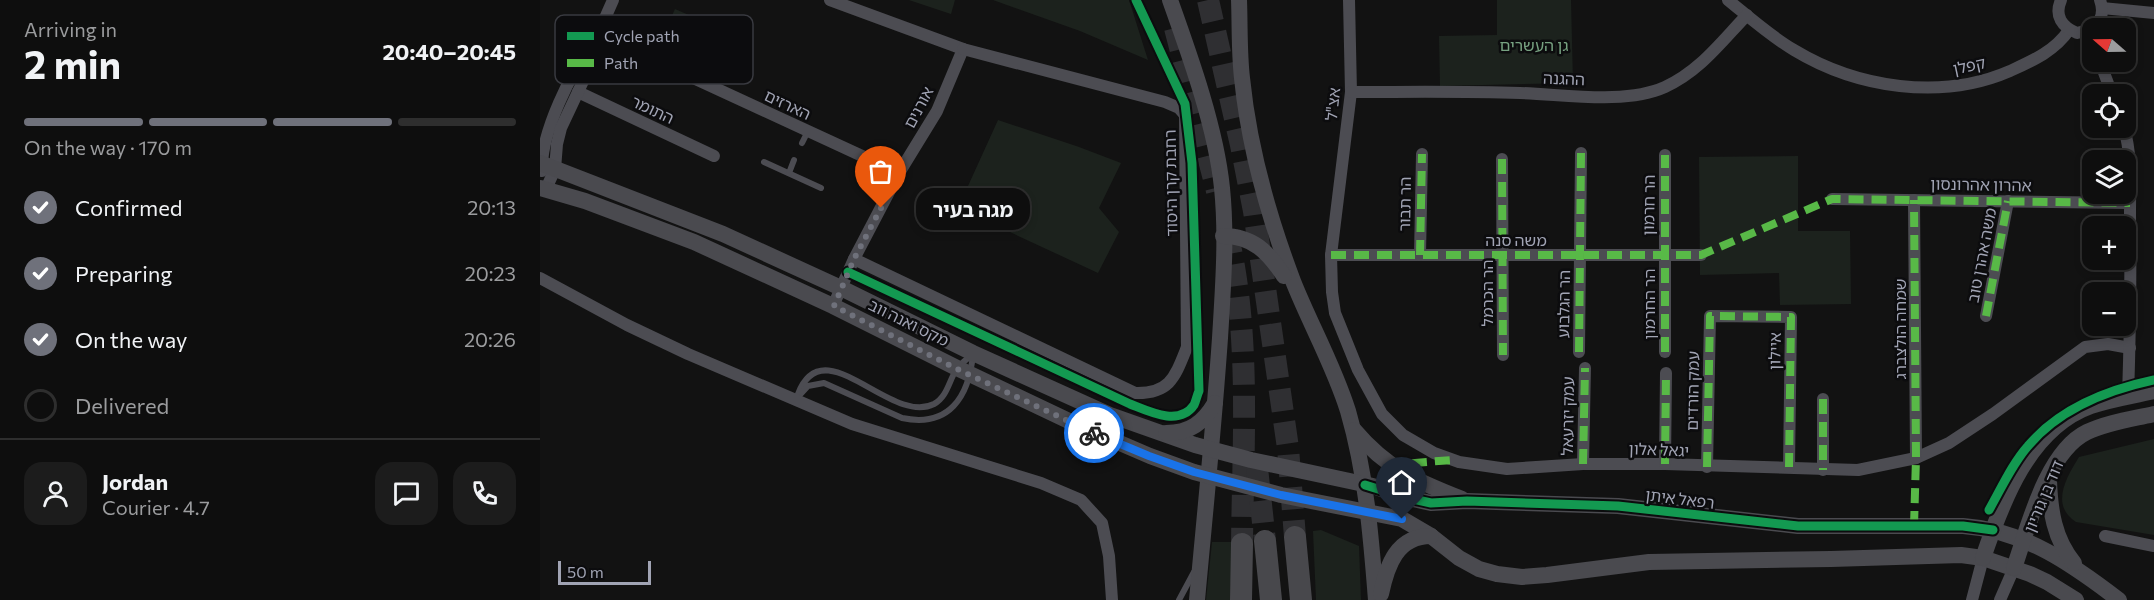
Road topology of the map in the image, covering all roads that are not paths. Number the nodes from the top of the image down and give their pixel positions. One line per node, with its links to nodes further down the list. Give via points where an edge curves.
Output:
1 (613, 0): 10 (street)
2 (830, 0): 14 (street)
3 (1170, 0): 42 (main road, via 1216,155 1222,189)
4 (1239, 0): 53 (main road, via 1242,75 1255,156 1272,222)
5 (1349, 0): 19 (street, אצ"ל)
6 (1728, 0): 11 (street, קפלן)
7 (2061, 0): 12 (street, via 2058,12)
8 (2101, 4): 9 (street)
9 (2154, 13)
10 (606, 15)
11 (1747, 15): 12 (street, קפלן, via 1812,60 1861,79 1902,86 1942,87 2003,74 2038,58 2060,42); 19 (street, ההגנה, via 1697,67 1666,86 1644,93 1608,96)
12 (2068, 30): 13 (street)
13 (2082, 32)
14 (963, 49): 33 (street, אורנים, via 937,111); 49 (street, רחבת קרן היסוד, via 1165,102 1185,115 1187,347 1178,369 1164,388 1135,393)
15 (567, 84): 21 (street)
16 (581, 84): 18 (street)
17 (706, 84): 20 (street, הארזים)
18 (578, 92): 22 (street); 27 (street, התומר)
19 (1351, 92): 41 (street, אצ"ל)
20 (808, 131): 23 (lane); 33 (street, הארזים)
21 (542, 134): 22 (street); 31 (street)
22 (558, 137): 31 (street)
23 (802, 143)
24 (1581, 153): 46 (street, הר הגלבוע)
25 (1422, 154): 44 (street, הר תבור)
26 (1665, 155): 47 (street, הר חרמון)
27 (714, 156)
28 (1502, 159): 45 (street, הר הכרמל)
29 (794, 160): 32 (lane)
30 (764, 162): 32 (lane)
31 (545, 165): 35 (street); 51 (main road, מקס ואנה ווב, via 700,224)
32 (789, 173): 34 (lane)
33 (899, 173): 49 (street, אורנים)
34 (821, 188)
35 (543, 189): 52 (main road, מקס ואנה ווב, via 694,242)
36 (1832, 199): 37 (street, אהרון אהרונסון)
37 (1914, 200): 38 (street, אהרון אהרונסון); 73 (street, שמחה הולצברג)
38 (2008, 201): 39 (street, אהרון אהרונסון); 55 (street, משה אהרן טוב)
39 (2082, 202)
40 (2130, 204): 56 (street)
41 (1336, 212): 43 (street, יגאל אלון)
42 (1223, 236): 53 (main road, via 1250,240 1263,249); 68 (main road)
43 (1331, 255): 44 (street, משה סנה); 74 (street, יגאל אלון, via 1335,313 1373,401 1396,430 1434,453 1469,464 1508,469)
44 (1420, 255): 45 (street, משה סנה)
45 (1503, 255): 46 (street, משה סנה); 60 (street, הר הכרמל)
46 (1580, 255): 47 (street, משה סנה); 57 (street, הר הגלבוע)
47 (1665, 255): 48 (street, משה סנה); 58 (street, הר החרמון)
48 (1701, 255)
49 (854, 259): 51 (street, אורנים)
50 (540, 278): 66 (street, via 688,354)
51 (841, 288): 52 (street, אורנים); 59 (main road, מקס ואנה ווב)
52 (834, 306): 62 (main road, מקס ואנה ווב)
53 (1303, 306): 70 (main road, via 1335,374)
54 (1710, 315): 76 (street, עמק הורדים); 77 (street, איילון, via 1791,317)
55 (1986, 316)
56 (2130, 348): 65 (street); 73 (street, יגאל אלון, via 2108,344 2085,347 1966,433)
57 (1579, 352)
58 (1665, 352)
59 (973, 353): 62 (lane); 62 (lane); 71 (main road, מקס ואנה ווב)
60 (1503, 355)
61 (1585, 368): 74 (street, עמק יזרעאל)
62 (964, 372): 66 (lane, via 942,397 924,407 901,403 842,374 823,369 806,378); 66 (lane, via 960,398 942,416 930,420 902,418 824,383 807,386); 80 (main road, מקס ואנה ווב, via 1119,444)
63 (1666, 373): 75 (street)
64 (2154, 391): 65 (main road, דוד בן גוריון)
65 (2128, 397): 85 (main road, דוד בן גוריון, via 2091,406 2051,432 2019,471)
66 (796, 399): 97 (street, via 852,424 1041,483 1082,500 1101,523 1109,556)
67 (1822, 399): 78 (street)
68 (1216, 403): 71 (main road, via 1192,428); 72 (main road)
69 (2154, 414): 79 (main road, דוד בן גוריון, via 2085,433 2059,456)
70 (1353, 430): 81 (main road); 82 (main road, via 1389,465)
71 (1160, 433): 72 (main road, מקס ואנה ווב)
72 (1212, 450): 80 (main road); 81 (main road, רפאל איתן)
73 (1916, 458): 78 (street, יגאל אלון, via 1858,470)
74 (1583, 464): 75 (street, יגאל אלון)
75 (1665, 464): 76 (street, יגאל אלון)
76 (1707, 467): 77 (street, יגאל אלון)
77 (1788, 467): 78 (street, יגאל אלון)
78 (1823, 470)
79 (2049, 474): 89 (main road, דוד בן גוריון); 96 (main road, via 2056,531)
80 (1208, 476): 83 (main road); 94 (main road)
81 (1365, 485): 82 (main road, רפאל איתן, via 1415,500); 83 (main road); 84 (main road)
82 (1467, 501): 85 (main road, רפאל איתן, via 1618,506 1798,526 1962,526)
83 (1329, 506): 84 (main road)
84 (1369, 513): 86 (main road, via 1402,519); 103 (main road)
85 (1993, 530): 89 (main road, רפאל איתן); 93 (main road, דוד בן גוריון)
86 (1431, 536): 93 (main road, via 1479,569 1522,578 1649,562 1961,555); 103 (main road, via 1416,537 1397,551)
87 (2105, 536): 92 (street)
88 (1294, 537): 102 (highway)
89 (2024, 540): 95 (main road, דוד בן גוריון); 96 (main road, רפאל איתן)
90 (1265, 541): 101 (highway)
91 (1242, 544): 100 (highway)
92 (2154, 546)
93 (1983, 558): 95 (main road); 104 (street)
94 (1201, 561): 98 (lane); 99 (main road)
95 (2014, 568): 105 (street); 106 (main road, via 2048,582)
96 (2083, 572): 107 (main road, רפאל איתן)
97 (1112, 600)
98 (1179, 600)
99 (1197, 600)
100 (1241, 600)
101 (1271, 600)
102 (1301, 600)
103 (1378, 600)
104 (1972, 600)
105 (2000, 600)
106 (2076, 600)
107 (2119, 600)

